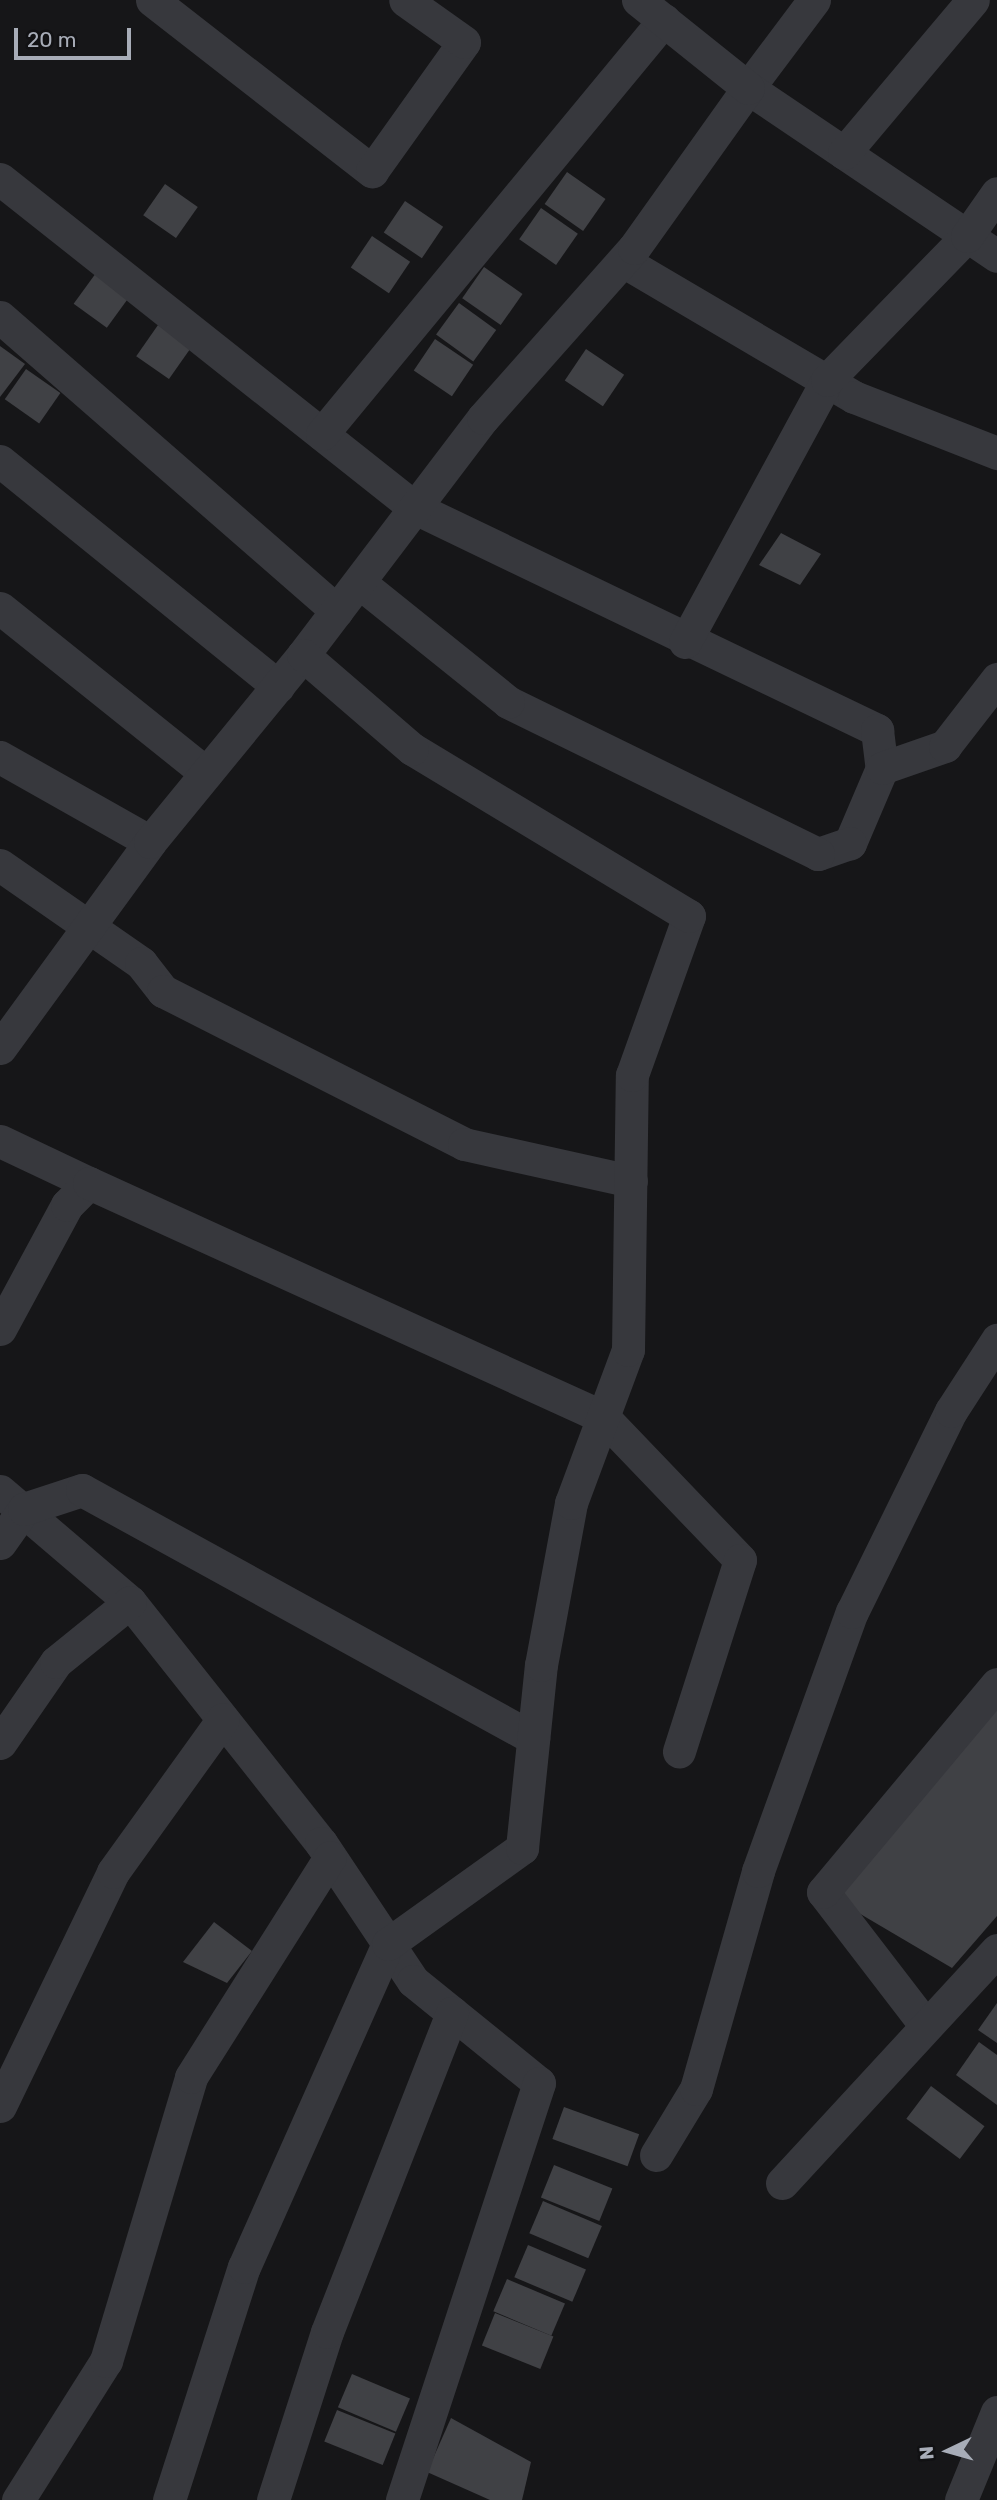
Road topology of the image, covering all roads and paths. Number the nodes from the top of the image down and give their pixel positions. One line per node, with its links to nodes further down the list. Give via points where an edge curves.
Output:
1 (152, 0): 2 (street, via 372,171 464,42)
2 (405, 0)
3 (638, 0): 6 (street)
4 (814, 0): 7 (street)
5 (973, 0): 8 (street)
6 (664, 20): 7 (street); 16 (street)
7 (748, 88): 8 (street); 13 (street)
8 (844, 153): 11 (street)
9 (0, 179): 16 (street)
10 (997, 194): 11 (street)
11 (967, 236): 12 (street); 15 (street)
12 (997, 256)
13 (623, 261): 15 (street); 19 (street, via 483,418)
14 (0, 317): 22 (street)
15 (827, 380): 17 (street); 23 (street)
16 (322, 434): 19 (street)
17 (997, 453)
18 (0, 461): 26 (street)
19 (415, 508): 20 (street); 23 (street)
20 (359, 582): 22 (street); 28 (street, via 508,702 818,854 850,843)
21 (0, 608): 29 (street)
22 (337, 611): 24 (street)
23 (685, 642): 28 (street, via 877,730)
24 (303, 655): 26 (street); 35 (street, via 412,749 689,916 632,1075)
25 (997, 679): 28 (street, via 945,746)
26 (278, 686): 29 (street)
27 (0, 757): 30 (street)
28 (882, 768)
29 (206, 773): 30 (street)
30 (149, 842): 32 (street)
31 (0, 864): 32 (street)
32 (89, 926): 33 (street); 35 (street, via 141,963 163,991 464,1144)
33 (2, 1042)
34 (0, 1141): 36 (street)
35 (631, 1181): 39 (street, via 628,1350)
36 (89, 1183): 37 (street, via 67,1205); 39 (street)
37 (0, 1329)
38 (997, 1340): 54 (street, via 951,1411 852,1612 758,1871 696,2089)
39 (603, 1417): 45 (street, via 571,1503); 47 (street, via 740,1560)
40 (12, 1500): 41 (street); 42 (street); 45 (street, via 82,1490)
41 (0, 1543)
42 (130, 1602): 44 (street); 46 (street, via 56,1662)
43 (997, 1684): 52 (street, via 823,1892)
44 (223, 1719): 48 (street); 53 (street, via 113,1872)
45 (533, 1738): 49 (street, via 522,1848)
46 (0, 1743)
47 (679, 1751)
48 (330, 1857): 49 (street); 57 (street, via 191,2077 106,2361)
49 (388, 1944): 51 (street, via 413,1981); 58 (street, via 244,2267)
50 (997, 1950): 52 (street)
51 (452, 2013): 59 (street, via 327,2332); 60 (street, via 539,2083)
52 (926, 2026): 55 (street)
53 (0, 2106)
54 (656, 2154)
55 (782, 2183)
56 (997, 2412): 61 (street)
57 (18, 2500)
58 (169, 2500)
59 (273, 2500)
60 (402, 2500)
61 (961, 2500)

